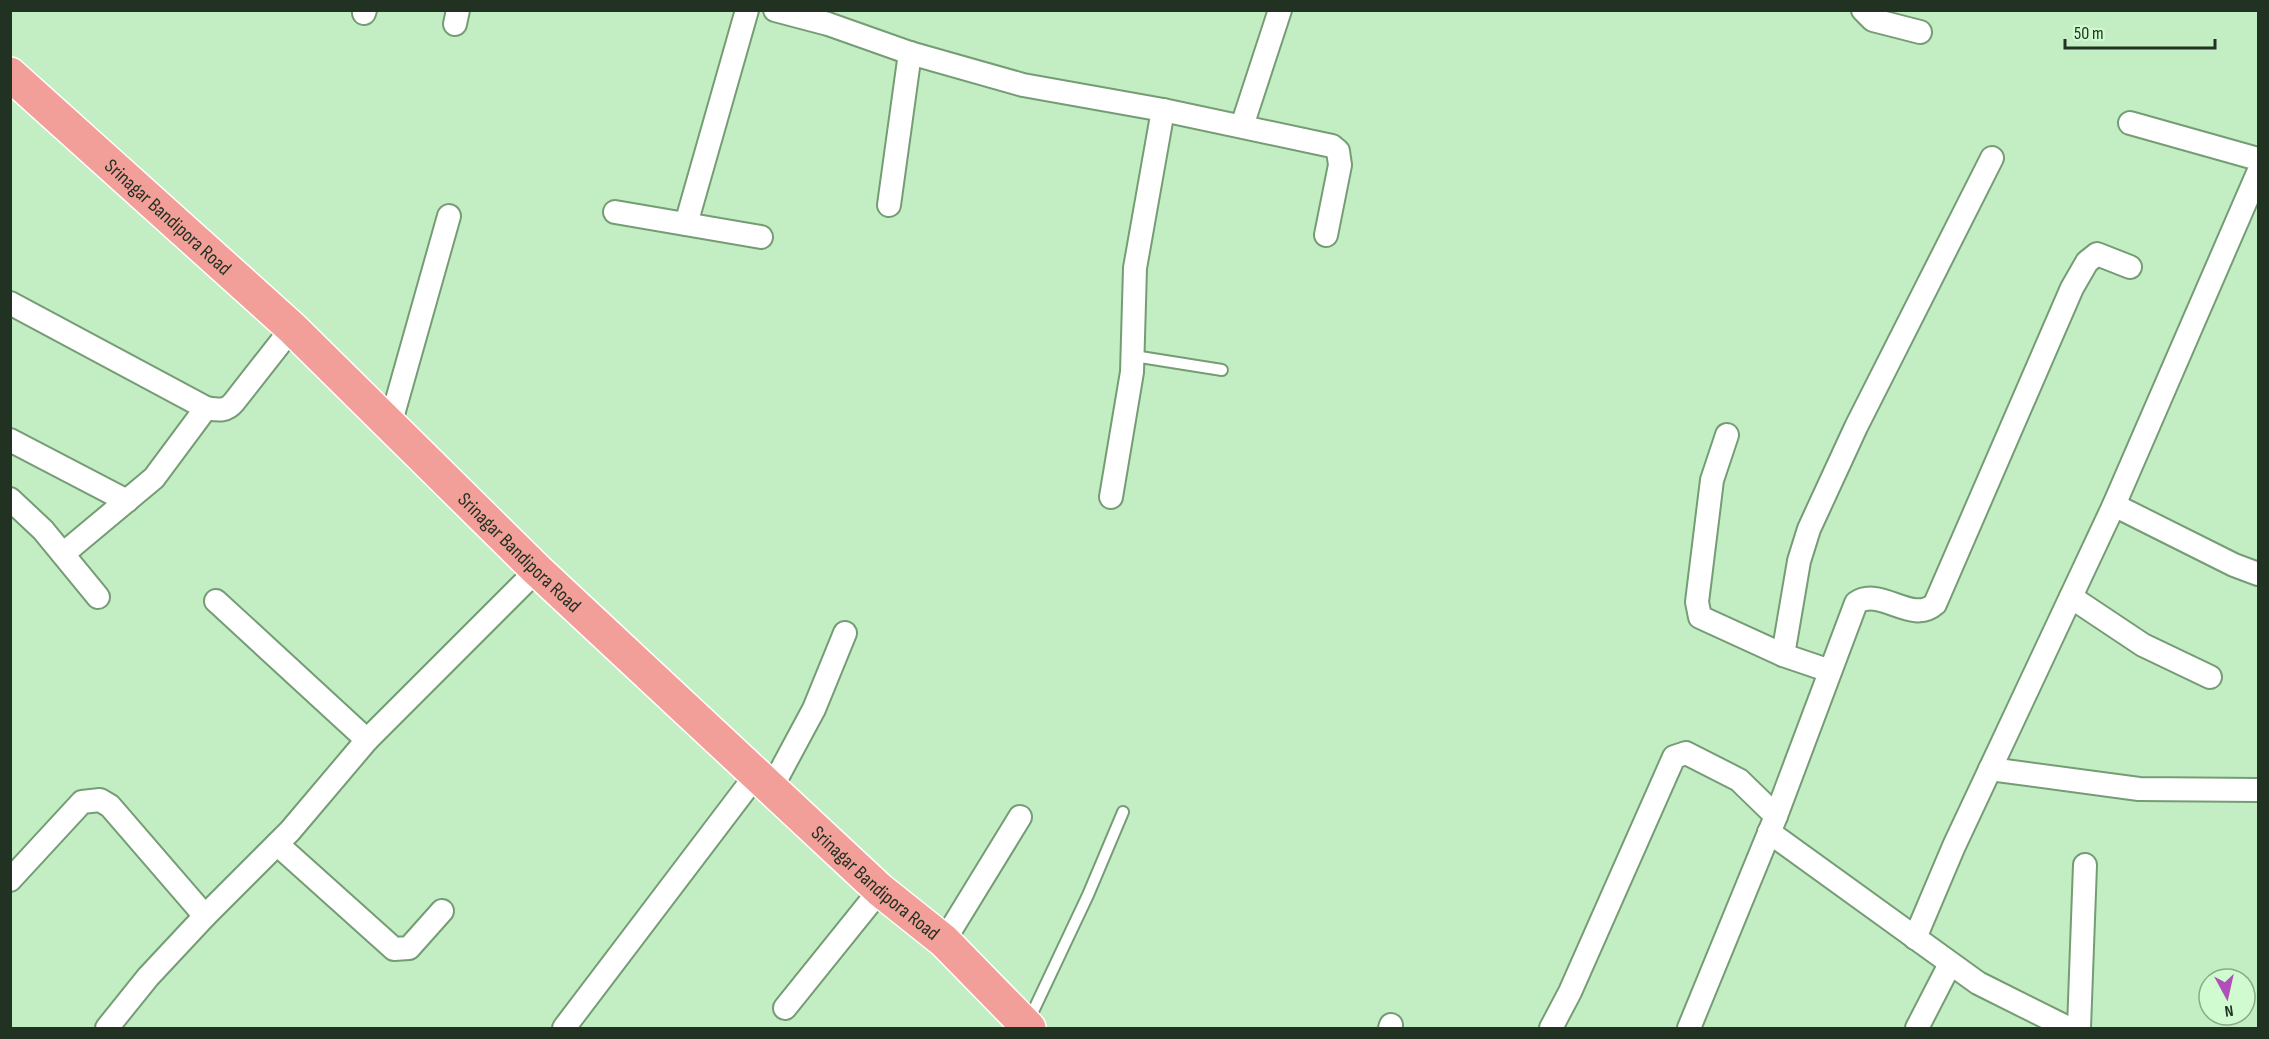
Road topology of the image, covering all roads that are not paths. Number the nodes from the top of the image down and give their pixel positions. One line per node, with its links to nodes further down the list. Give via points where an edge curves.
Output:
1 (747, 10): 17 (street)
2 (775, 10): 6 (street)
3 (1281, 10): 10 (street)
4 (1863, 10): 5 (street, via 1873,20)
5 (1920, 32)
6 (910, 53): 8 (street, via 1023,85); 14 (street)
7 (10, 74): 22 (highway, Srinagar Bandipora Road)
8 (1163, 110): 10 (street); 23 (street, via 1135,268)
9 (2130, 123): 12 (street)
10 (1242, 126): 18 (street, via 1325,144 1338,151 1340,165)
11 (1992, 158): 40 (street, via 1809,529 1799,561)
12 (2259, 159)
13 (2259, 173): 32 (street)
14 (889, 205)
15 (615, 212): 17 (street)
16 (449, 216): 26 (street)
17 (686, 224): 19 (street)
18 (1326, 235)
19 (761, 237)
20 (2130, 267): 41 (street, via 2097,254 2087,262 2072,288 1935,604 1920,610 1861,599 1856,603)
21 (10, 303): 25 (street)
22 (292, 328): 25 (street, via 231,406 220,410); 26 (highway, Srinagar Bandipora Road)
23 (1134, 356): 24 (lane); 29 (street)
24 (1222, 370)
25 (206, 408): 31 (street, via 154,478)
26 (390, 425): 34 (highway, Srinagar Bandipora Road)
27 (1727, 435): 40 (street, via 1712,480 1697,609 1709,623)
28 (10, 440): 31 (street)
29 (1110, 497)
30 (10, 499): 33 (street)
31 (127, 501): 33 (street)
32 (2114, 505): 35 (street); 37 (street)
33 (63, 554): 36 (street)
34 (537, 570): 43 (street); 45 (highway, Srinagar Bandipora Road)
35 (2259, 574)
36 (98, 597)
37 (2071, 597): 42 (street, via 2143,645); 44 (street)
38 (216, 601): 43 (street)
39 (845, 633): 45 (street, via 814,709)
40 (1783, 655): 41 (street)
41 (1830, 671): 49 (street)
42 (2210, 677)
43 (367, 741): 50 (street)
44 (1990, 768): 46 (street, via 2139,789); 56 (street)
45 (764, 782): 53 (highway, Srinagar Bandipora Road); 62 (street)
46 (2259, 790)
47 (1123, 812): 60 (lane)
48 (1020, 817): 57 (street)
49 (1773, 824): 56 (street); 63 (street, via 1749,789 1730,775 1686,753 1674,757); 64 (street)
50 (277, 844): 54 (street, via 394,949 409,948); 55 (street)
51 (2085, 865): 67 (street)
52 (10, 880): 55 (street, via 82,802 100,800 110,806)
53 (880, 890): 57 (highway, Srinagar Bandipora Road); 59 (street)
54 (442, 911)
55 (205, 916): 61 (street, via 148,976)
56 (1915, 938): 58 (street)
57 (944, 941): 60 (highway, Srinagar Bandipora Road)
58 (1950, 964): 65 (street); 66 (street)
59 (785, 1008)
60 (1028, 1027)
61 (107, 1029)
62 (564, 1029)
63 (1551, 1029)
64 (1689, 1029)
65 (1917, 1029)
66 (2068, 1029)
67 (2079, 1029)

